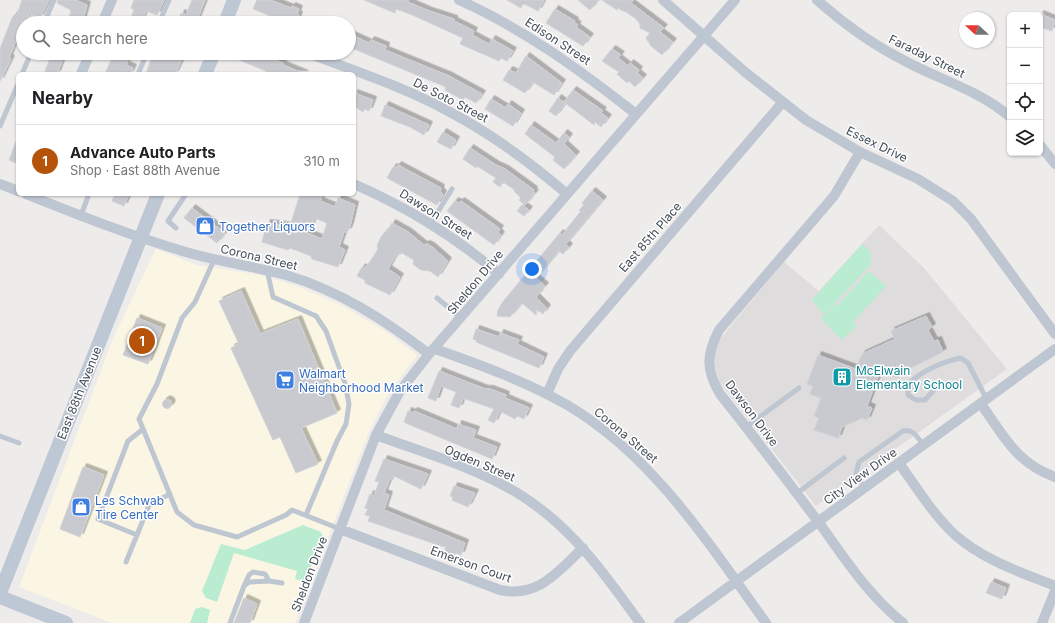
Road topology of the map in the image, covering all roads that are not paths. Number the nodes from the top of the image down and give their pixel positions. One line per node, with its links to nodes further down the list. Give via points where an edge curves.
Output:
1 (54, 0): 9 (lane)
2 (112, 0): 10 (street)
3 (169, 0): 11 (lane)
4 (234, 0): 12 (main road)
5 (459, 0): 25 (street, Edison Street, via 551,50)
6 (662, 0): 13 (street, Essex Drive)
7 (735, 0): 13 (street, Sheldon Drive)
8 (817, 0): 26 (street, Faraday Street, via 878,46 969,90)
9 (47, 16)
10 (105, 16)
11 (162, 16)
12 (230, 16)
13 (704, 36): 24 (street, Essex Drive); 25 (street, Sheldon Drive)
14 (28, 60): 19 (lane)
15 (87, 60): 20 (street)
16 (144, 60): 21 (lane)
17 (211, 60): 22 (main road)
18 (326, 60): 35 (street, De Soto Street, via 448,111 513,150)
19 (23, 72)
20 (82, 72)
21 (139, 72)
22 (206, 72)
23 (16, 89): 27 (lane)
24 (782, 103): 29 (street, Essex Drive, via 821,131); 54 (street, East 85th Place, via 570,351 558,369)
25 (636, 114): 35 (street, Sheldon Drive)
26 (1007, 115)
27 (0, 126)
28 (1043, 149): 30 (street)
29 (860, 152): 49 (street, Essex Drive, via 918,178 953,201 971,219); 56 (street, Dawson Drive, via 834,196 725,322 714,341 709,361 714,383)
30 (1055, 164)
31 (0, 184): 34 (street)
32 (356, 185): 41 (street, Dawson Street, via 391,200)
33 (452, 189): 41 (lane)
34 (16, 190)
35 (567, 194): 46 (street, Sheldon Drive)
36 (32, 196): 40 (street, Corona Street)
37 (88, 196): 40 (lane)
38 (157, 196): 43 (main road, East 88th Avenue)
39 (185, 196): 42 (lane, via 168,221)
40 (81, 215): 43 (street, Corona Street)
41 (431, 223): 46 (street, Dawson Street)
42 (176, 228)
43 (141, 238): 44 (street, Corona Street); 80 (main road, East 88th Avenue)
44 (214, 260): 45 (street, Corona Street); 57 (lane, via 196,302 182,318 157,384 139,419)
45 (267, 270): 51 (street, Corona Street, via 312,283 360,306); 68 (lane, via 273,297 316,316 323,326 345,382 349,404 346,424)
46 (499, 274): 48 (street, Sheldon Drive)
47 (437, 298): 48 (lane)
48 (461, 318): 51 (street, Sheldon Drive)
49 (1055, 334)
50 (1055, 349): 55 (street, City View Drive)
51 (432, 352): 54 (street, Corona Street, via 515,380); 58 (street, Sheldon Drive, via 400,391)
52 (799, 388): 56 (lane)
53 (933, 391): 55 (lane, via 925,400 916,400 908,395 908,385 912,379 948,360 961,358 968,363)
54 (547, 394): 75 (street, Corona Street, via 601,428 638,459 675,500)
55 (984, 402): 61 (street, City View Drive); 64 (street, via 1024,461)
56 (746, 427): 67 (street, Dawson Drive)
57 (143, 429): 66 (lane); 71 (lane, via 128,441 98,519)
58 (376, 435): 70 (street, Sheldon Drive); 72 (street, Ogden Street, via 474,472 518,493 548,514)
59 (0, 436): 60 (lane)
60 (19, 443)
61 (924, 446): 63 (street, City View Drive); 65 (lane, via 914,433 907,430 871,453 859,462 856,469)
62 (844, 458): 67 (lane)
63 (899, 463): 65 (street, City View Drive); 78 (street, via 948,528 970,546 1001,564)
64 (1055, 477)
65 (864, 489): 69 (street, City View Drive)
66 (170, 494): 68 (lane, via 177,512 194,524 237,537 292,510); 71 (lane, via 150,504)
67 (796, 494): 69 (street, Dawson Drive)
68 (306, 515): 70 (lane)
69 (818, 522): 75 (street, City View Drive); 88 (street, Dawson Drive, via 872,595)
70 (340, 529): 72 (street, Emerson Court, via 510,592 528,591 544,584); 84 (street, Sheldon Drive)
71 (138, 535): 73 (lane)
72 (583, 548): 85 (street, Ogden Street, via 610,580)
73 (126, 562)
74 (269, 581): 76 (lane); 77 (lane, via 249,582); 77 (lane, via 265,574 253,572)
75 (735, 581): 86 (street, City View Drive); 87 (street, Corona Street)
76 (282, 583)
77 (244, 586): 83 (lane)
78 (1055, 586)
79 (1055, 591): 89 (street)
80 (0, 593)
81 (0, 597): 82 (main road)
82 (66, 623)
83 (230, 623)
84 (304, 623)
85 (640, 623)
86 (679, 623)
87 (766, 623)
88 (902, 623)
89 (1042, 623)

